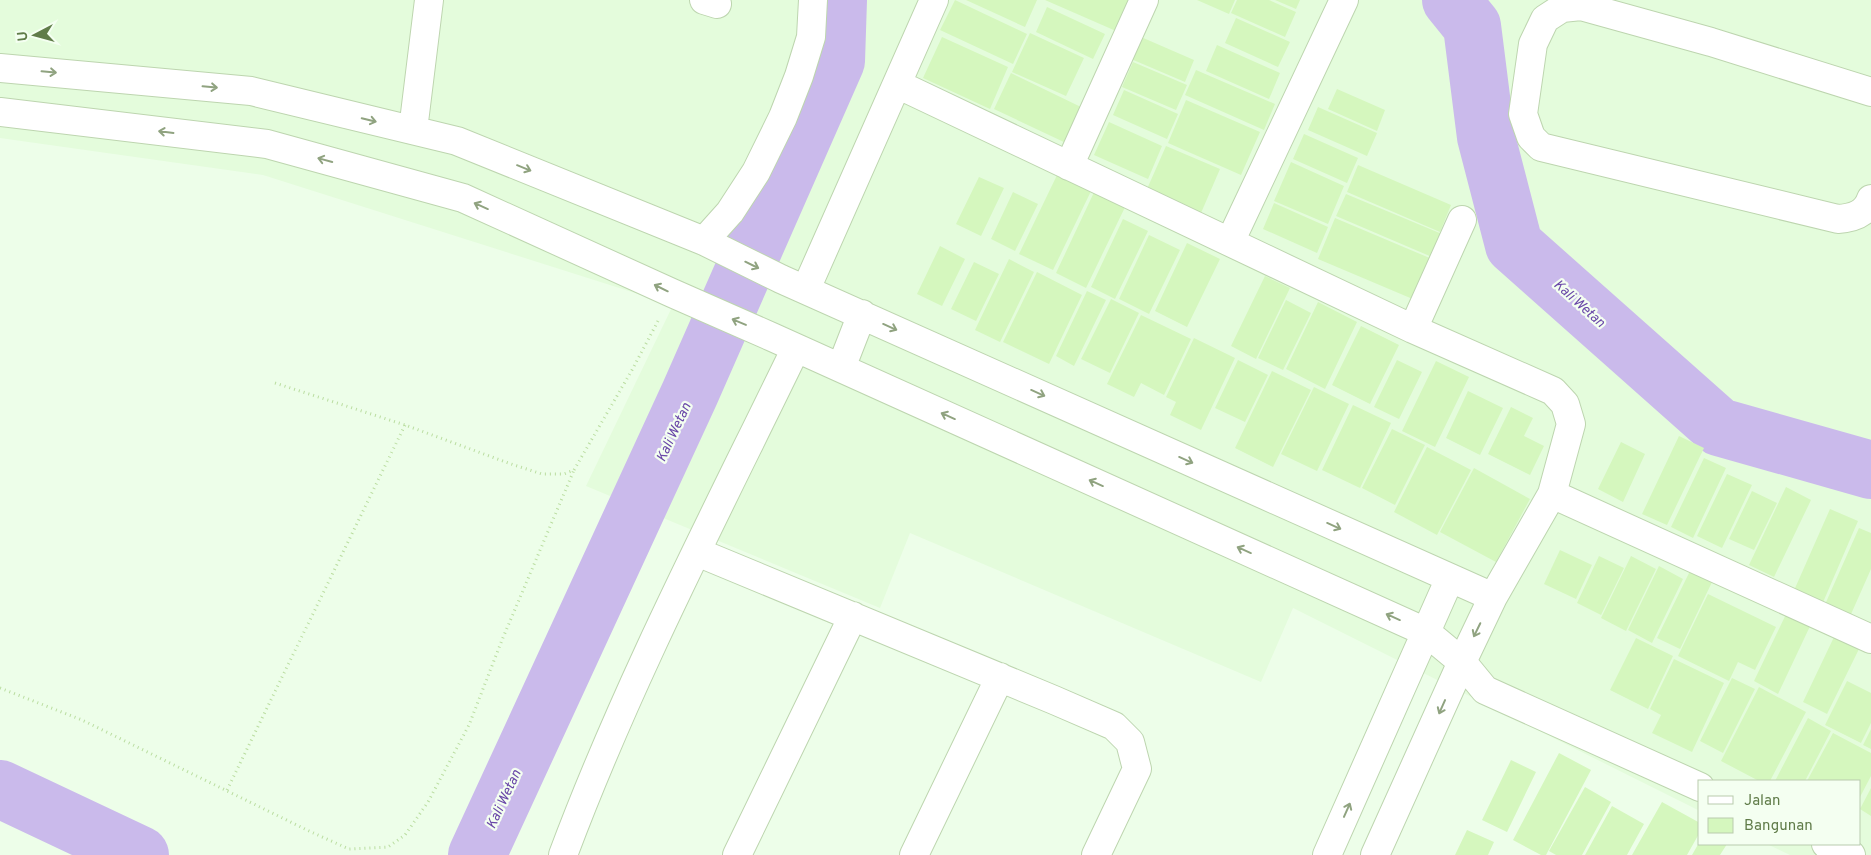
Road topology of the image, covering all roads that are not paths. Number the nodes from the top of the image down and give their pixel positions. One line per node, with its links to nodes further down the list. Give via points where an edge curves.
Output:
1 (428, 0): 10 (street)
2 (813, 0): 15 (street, via 811,37 783,117 756,172)
3 (934, 0): 7 (street)
4 (1144, 0): 11 (street)
5 (1344, 0): 14 (street)
6 (0, 68): 10 (street, one-way to 10, via 251,91)
7 (897, 84): 11 (street); 16 (street)
8 (1871, 92): 12 (street, via 1581,6 1562,8 1545,19 1533,44 1523,114 1531,137 1542,147 1838,219 1853,218 1869,206)
9 (0, 112): 19 (street, one-way to 9, via 463,198 257,143)
10 (413, 130): 15 (street, one-way to 15, via 457,141)
11 (1069, 166): 14 (street)
12 (1871, 199)
13 (1462, 220): 18 (street)
14 (1230, 242): 18 (street)
15 (713, 246): 16 (street, one-way to 16)
16 (806, 289): 17 (street)
17 (862, 314): 20 (street); 23 (street, one-way to 23)
18 (1413, 329): 21 (street, via 1553,391 1565,404 1571,424)
19 (796, 348): 20 (street); 22 (street)
20 (841, 368): 26 (street, one-way to 20)
21 (1552, 494): 24 (street); 27 (street)
22 (697, 552): 25 (street); 32 (street, via 586,793)
23 (1450, 578): 24 (street); 26 (street)
24 (1493, 597): 28 (street, one-way to 28)
25 (853, 616): 29 (street); 33 (street)
26 (1426, 632): 28 (street); 36 (street, one-way to 26)
27 (1871, 639)
28 (1462, 662): 30 (street, via 1485,690); 37 (street, one-way to 37)
29 (1000, 677): 34 (street); 35 (street, via 1114,726 1130,742 1137,768)
30 (1698, 786)
31 (1828, 845): 38 (street)
32 (563, 855)
33 (737, 855)
34 (914, 855)
35 (1096, 855)
36 (1327, 855)
37 (1375, 855)
38 (1851, 855)

